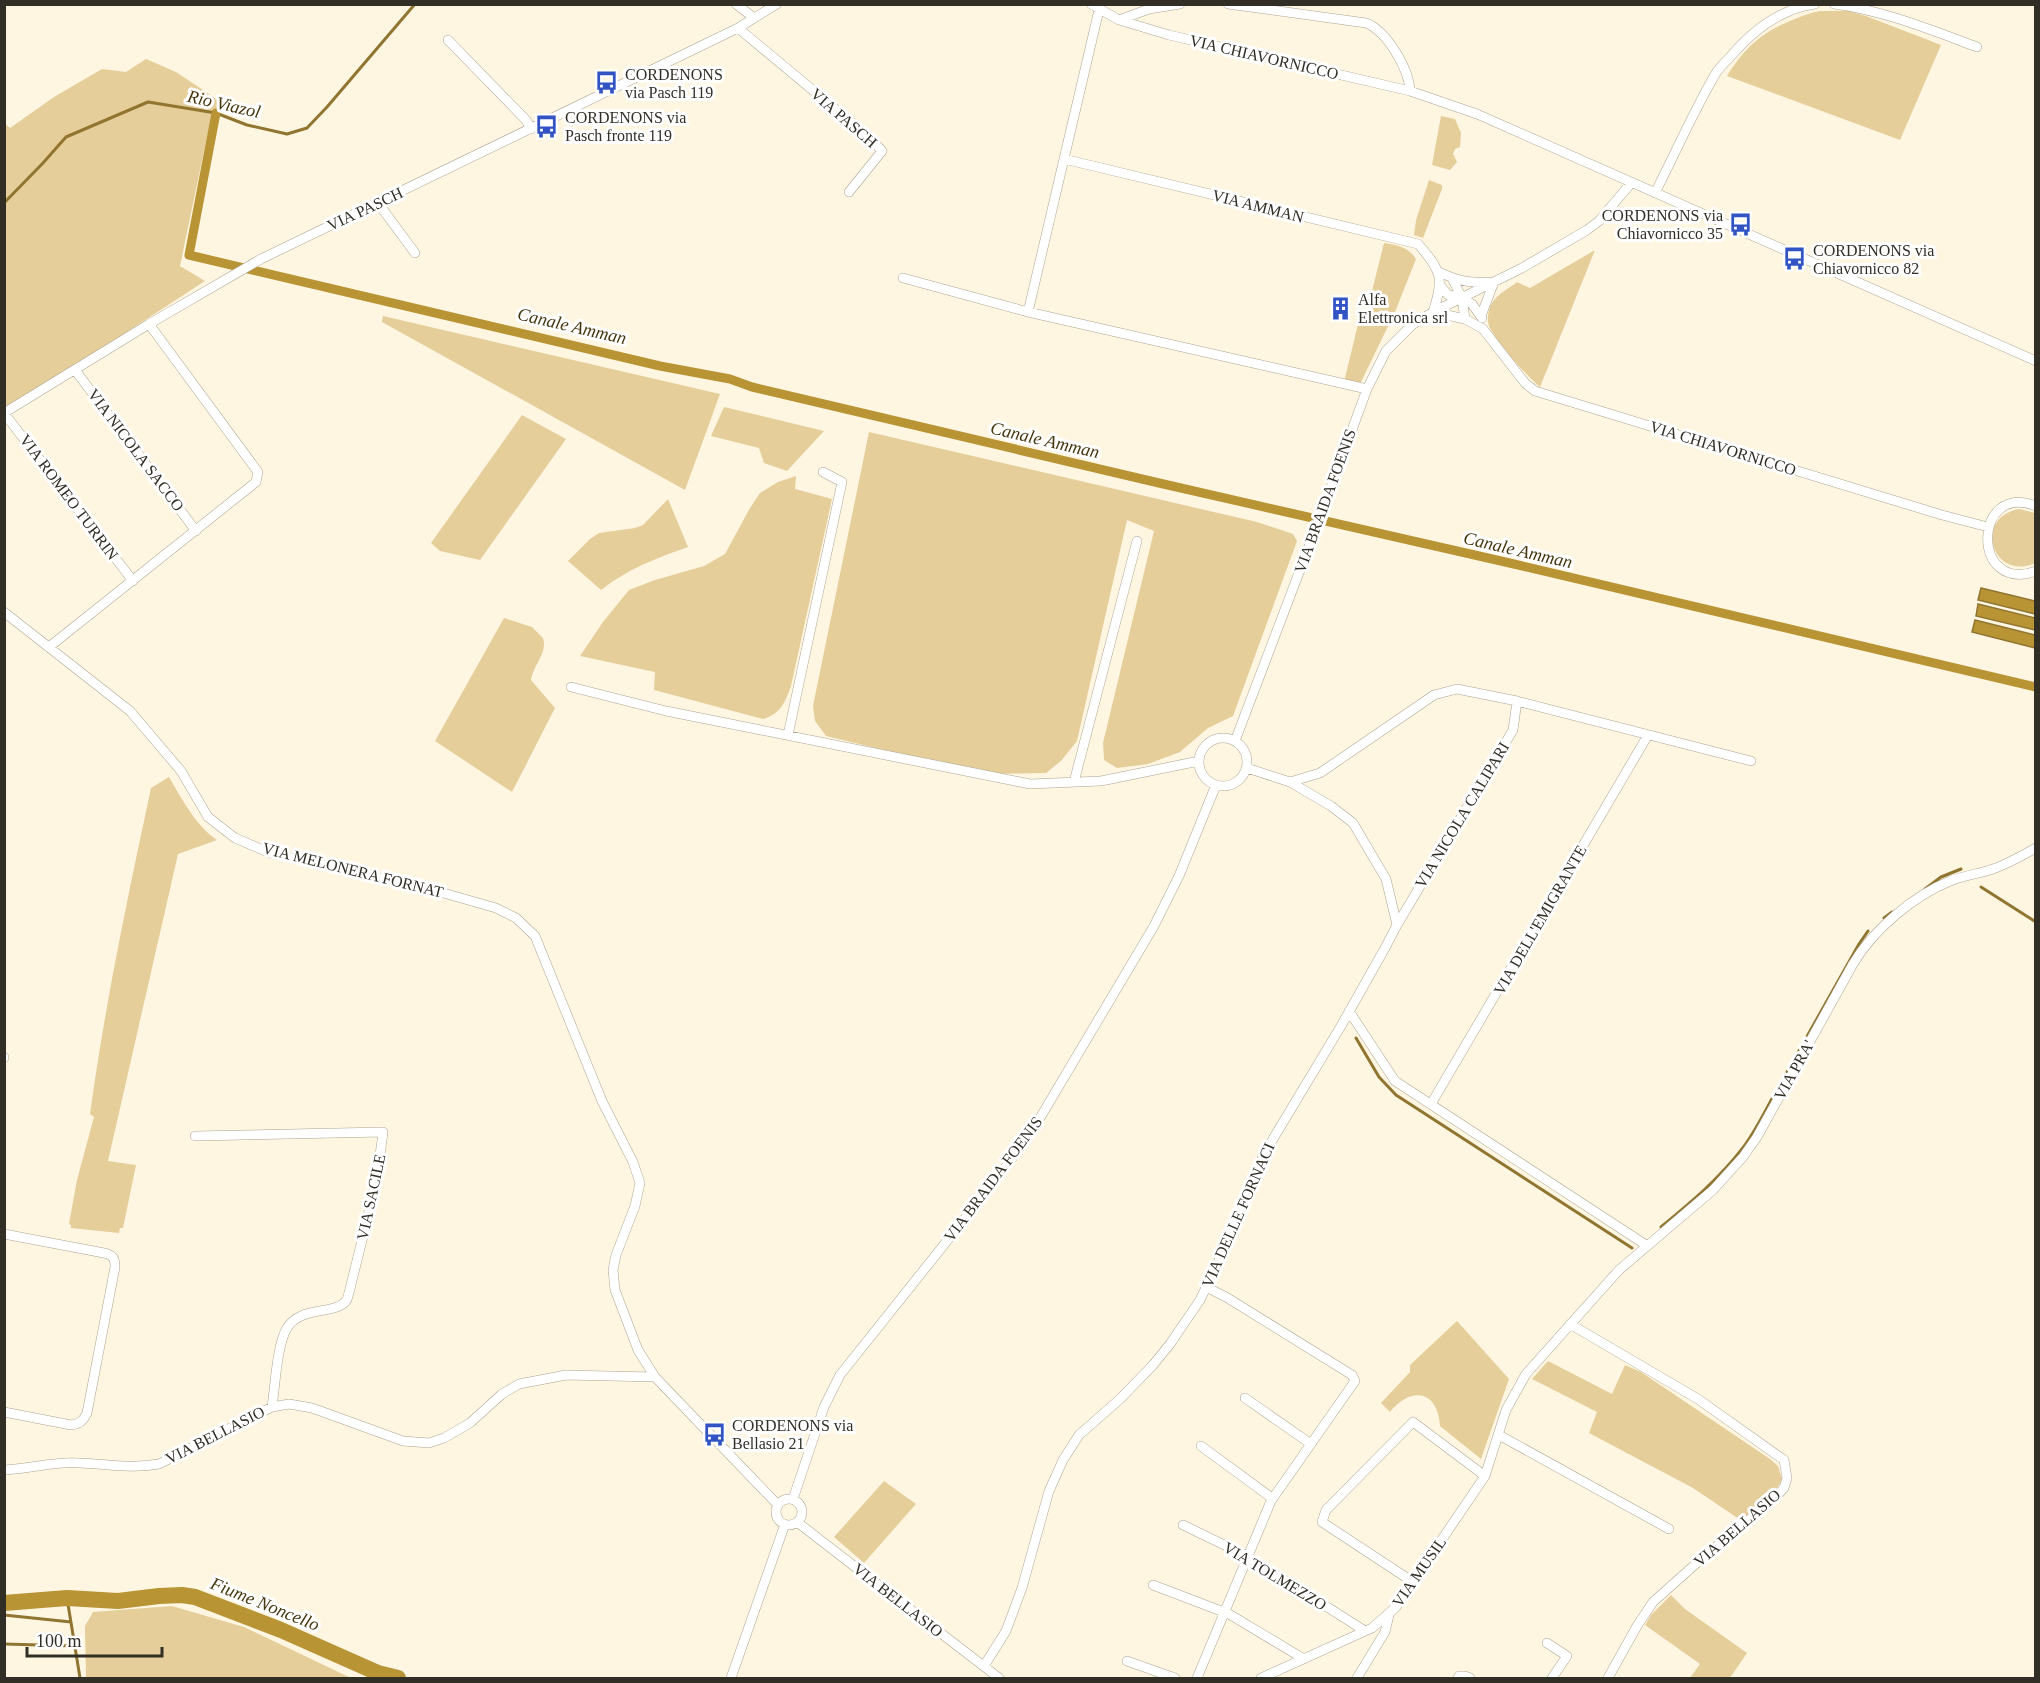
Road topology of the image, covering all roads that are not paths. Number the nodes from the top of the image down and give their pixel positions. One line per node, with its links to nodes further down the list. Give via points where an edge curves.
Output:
1 (736, 4): 8 (street)
2 (777, 4): 8 (street, VIA PASCH)
3 (1180, 4): 9 (street, via 1149,9)
4 (1228, 4): 13 (street, via 1373,26 1405,68)
5 (1815, 4): 18 (street, via 1785,12 1762,26 1717,72)
6 (1834, 4): 12 (street, via 1935,31)
7 (1095, 7): 9 (street, VIA CHIAVORNICCO); 15 (street)
8 (754, 18): 10 (street, VIA PASCH)
9 (1119, 20): 13 (street, VIA CHIAVORNICCO)
10 (738, 28): 14 (street, VIA PASCH); 17 (street, VIA PASCH, via 882,151)
11 (448, 40): 14 (street)
12 (1977, 47)
13 (1410, 91): 16 (street, VIA CHIAVORNICCO, via 1477,114)
14 (531, 129): 19 (street, VIA PASCH)
15 (1064, 159): 21 (street, VIA AMMAN, via 1418,244); 27 (street)
16 (1632, 182): 18 (street, VIA CHIAVORNICCO); 24 (street, via 1587,230)
17 (849, 192)
18 (1655, 193): 33 (street, VIA CHIAVORNICCO)
19 (378, 203): 20 (street); 31 (street, VIA PASCH, via 261,259)
20 (416, 253)
21 (1439, 272): 23 (street, VIA AMMAN); 25 (street)
22 (903, 278): 27 (street)
23 (1452, 278): 24 (street, VIA AMMAN, via 1470,283); 26 (street)
24 (1494, 282): 26 (street); 29 (street)
25 (1440, 285): 26 (street, via 1448,295); 28 (street)
26 (1462, 298): 28 (street, VIA BRAIDA FOENIS); 29 (street); 30 (street)
27 (1028, 312): 35 (street)
28 (1432, 312): 30 (street, VIA CHIAVORNICCO); 35 (street, VIA BRAIDA FOENIS, via 1394,341)
29 (1482, 316): 32 (street)
30 (1465, 319): 32 (street, VIA CHIAVORNICCO)
31 (149, 324): 34 (street, VIA PASCH); 40 (street, via 258,472 256,482)
32 (1483, 329): 39 (street, VIA CHIAVORNICCO, via 1525,383 1536,391)
33 (2036, 361)
34 (75, 370): 36 (street, VIA PASCH); 40 (street, VIA NICOLA SACCO)
35 (1367, 389): 50 (street, VIA BRAIDA FOENIS)
36 (4, 413): 43 (street, VIA ROMEO TURRIN)
37 (824, 472): 48 (street, via 843,482)
38 (2036, 506): 39 (street, via 2010,505 1999,511)
39 (1988, 527): 42 (street, via 1987,547 1998,565 2016,573)
40 (196, 531): 43 (street)
41 (1137, 541): 54 (street)
42 (2036, 571)
43 (132, 581): 45 (street)
44 (4, 612): 45 (street, VIA MELONERA FORNAT)
45 (49, 647): 66 (street, VIA MELONERA FORNAT, via 130,711 181,771 208,817 235,838 270,853 440,892 496,909 516,918 535,936 640,1183 613,1270 625,1320)
46 (571, 687): 48 (street)
47 (1517, 701): 49 (street); 55 (street, via 1457,689 1434,694 1320,773); 58 (street, VIA NICOLA CALIPARI, via 1513,730)
48 (788, 735): 54 (street, via 1030,784)
49 (1648, 735): 52 (street); 60 (street, VIA DELL'EMIGRANTE)
50 (1234, 741): 51 (street, via 1221,738 1210,742); 53 (street, via 1246,752)
51 (1199, 761): 54 (street, via 1101,781); 56 (street, via 1204,777)
52 (1751, 761)
53 (1247, 768): 55 (street); 56 (street, via 1233,785)
54 (1074, 782)
55 (1290, 782): 58 (street, via 1353,823 1386,879)
56 (1216, 785): 76 (street, VIA BRAIDA FOENIS, via 1154,927 1034,1128 840,1375 824,1407)
57 (2036, 848): 63 (street, VIA PRA', via 1990,870 1931,890 1888,921 1853,964 1743,1157 1713,1190)
58 (1396, 925): 59 (street, VIA DELLE FORNACI)
59 (1349, 1011): 60 (street, via 1395,1081); 64 (street, VIA DELLE FORNACI, via 1264,1154)
60 (1431, 1104): 63 (street)
61 (195, 1136): 68 (street, VIA SACILE, via 383,1132 371,1205 349,1293 338,1306 297,1317 288,1326 282,1336)
62 (4, 1234): 69 (street, via 111,1255 115,1267 84,1420 71,1425)
63 (1646, 1245): 65 (street, VIA PRA')
64 (1206, 1287): 71 (street, via 1352,1376 1355,1381); 91 (street, VIA DELLE FORNACI, via 1153,1365 1079,1435 1062,1460 1006,1631)
65 (1570, 1324): 70 (street, VIA MUSIL, via 1517,1388); 101 (street, VIA BELLASIO, via 1698,1399 1784,1460 1786,1478 1784,1488 1770,1503 1653,1602)
66 (655, 1377): 68 (street, VIA BELLASIO, via 566,1375 519,1384 470,1423 429,1443 402,1441 312,1408 290,1404); 77 (street)
67 (1245, 1398): 71 (street)
68 (272, 1407): 73 (street, VIA BELLASIO, via 159,1464 138,1467 55,1463)
69 (4, 1412)
70 (1499, 1435): 74 (street, VIA MUSIL); 81 (street)
71 (1311, 1444): 75 (street)
72 (1201, 1446): 75 (street)
73 (4, 1470)
74 (1485, 1476): 83 (street, VIA MUSIL); 83 (street, via 1413,1422 1326,1510 1322,1522)
75 (1272, 1498): 82 (street)
76 (793, 1499): 77 (street); 78 (street, via 802,1510)
77 (778, 1505): 79 (street, via 776,1513)
78 (797, 1522): 79 (street); 91 (street, VIA BELLASIO)
79 (785, 1524): 92 (street)
80 (1183, 1525): 82 (street, VIA TOLMEZZO)
81 (1669, 1529)
82 (1247, 1556): 85 (street); 87 (street, VIA TOLMEZZO)
83 (1413, 1582): 86 (street, VIA MUSIL)
84 (1153, 1585): 85 (street)
85 (1224, 1612): 89 (street); 95 (street)
86 (1389, 1615): 87 (street, VIA MUSIL); 97 (street, via 1385,1632)
87 (1365, 1631): 89 (street, VIA MUSIL)
88 (1547, 1643): 100 (street, via 1567,1656)
89 (1304, 1659): 96 (street, VIA MUSIL)
90 (1127, 1661): 94 (street)
91 (984, 1666): 93 (street, VIA BELLASIO)
92 (731, 1678)
93 (999, 1678)
94 (1174, 1678)
95 (1197, 1678)
96 (1261, 1678)
97 (1357, 1678)
98 (1458, 1678): 99 (street)
99 (1470, 1678)
100 (1552, 1678)
101 (1608, 1678)

